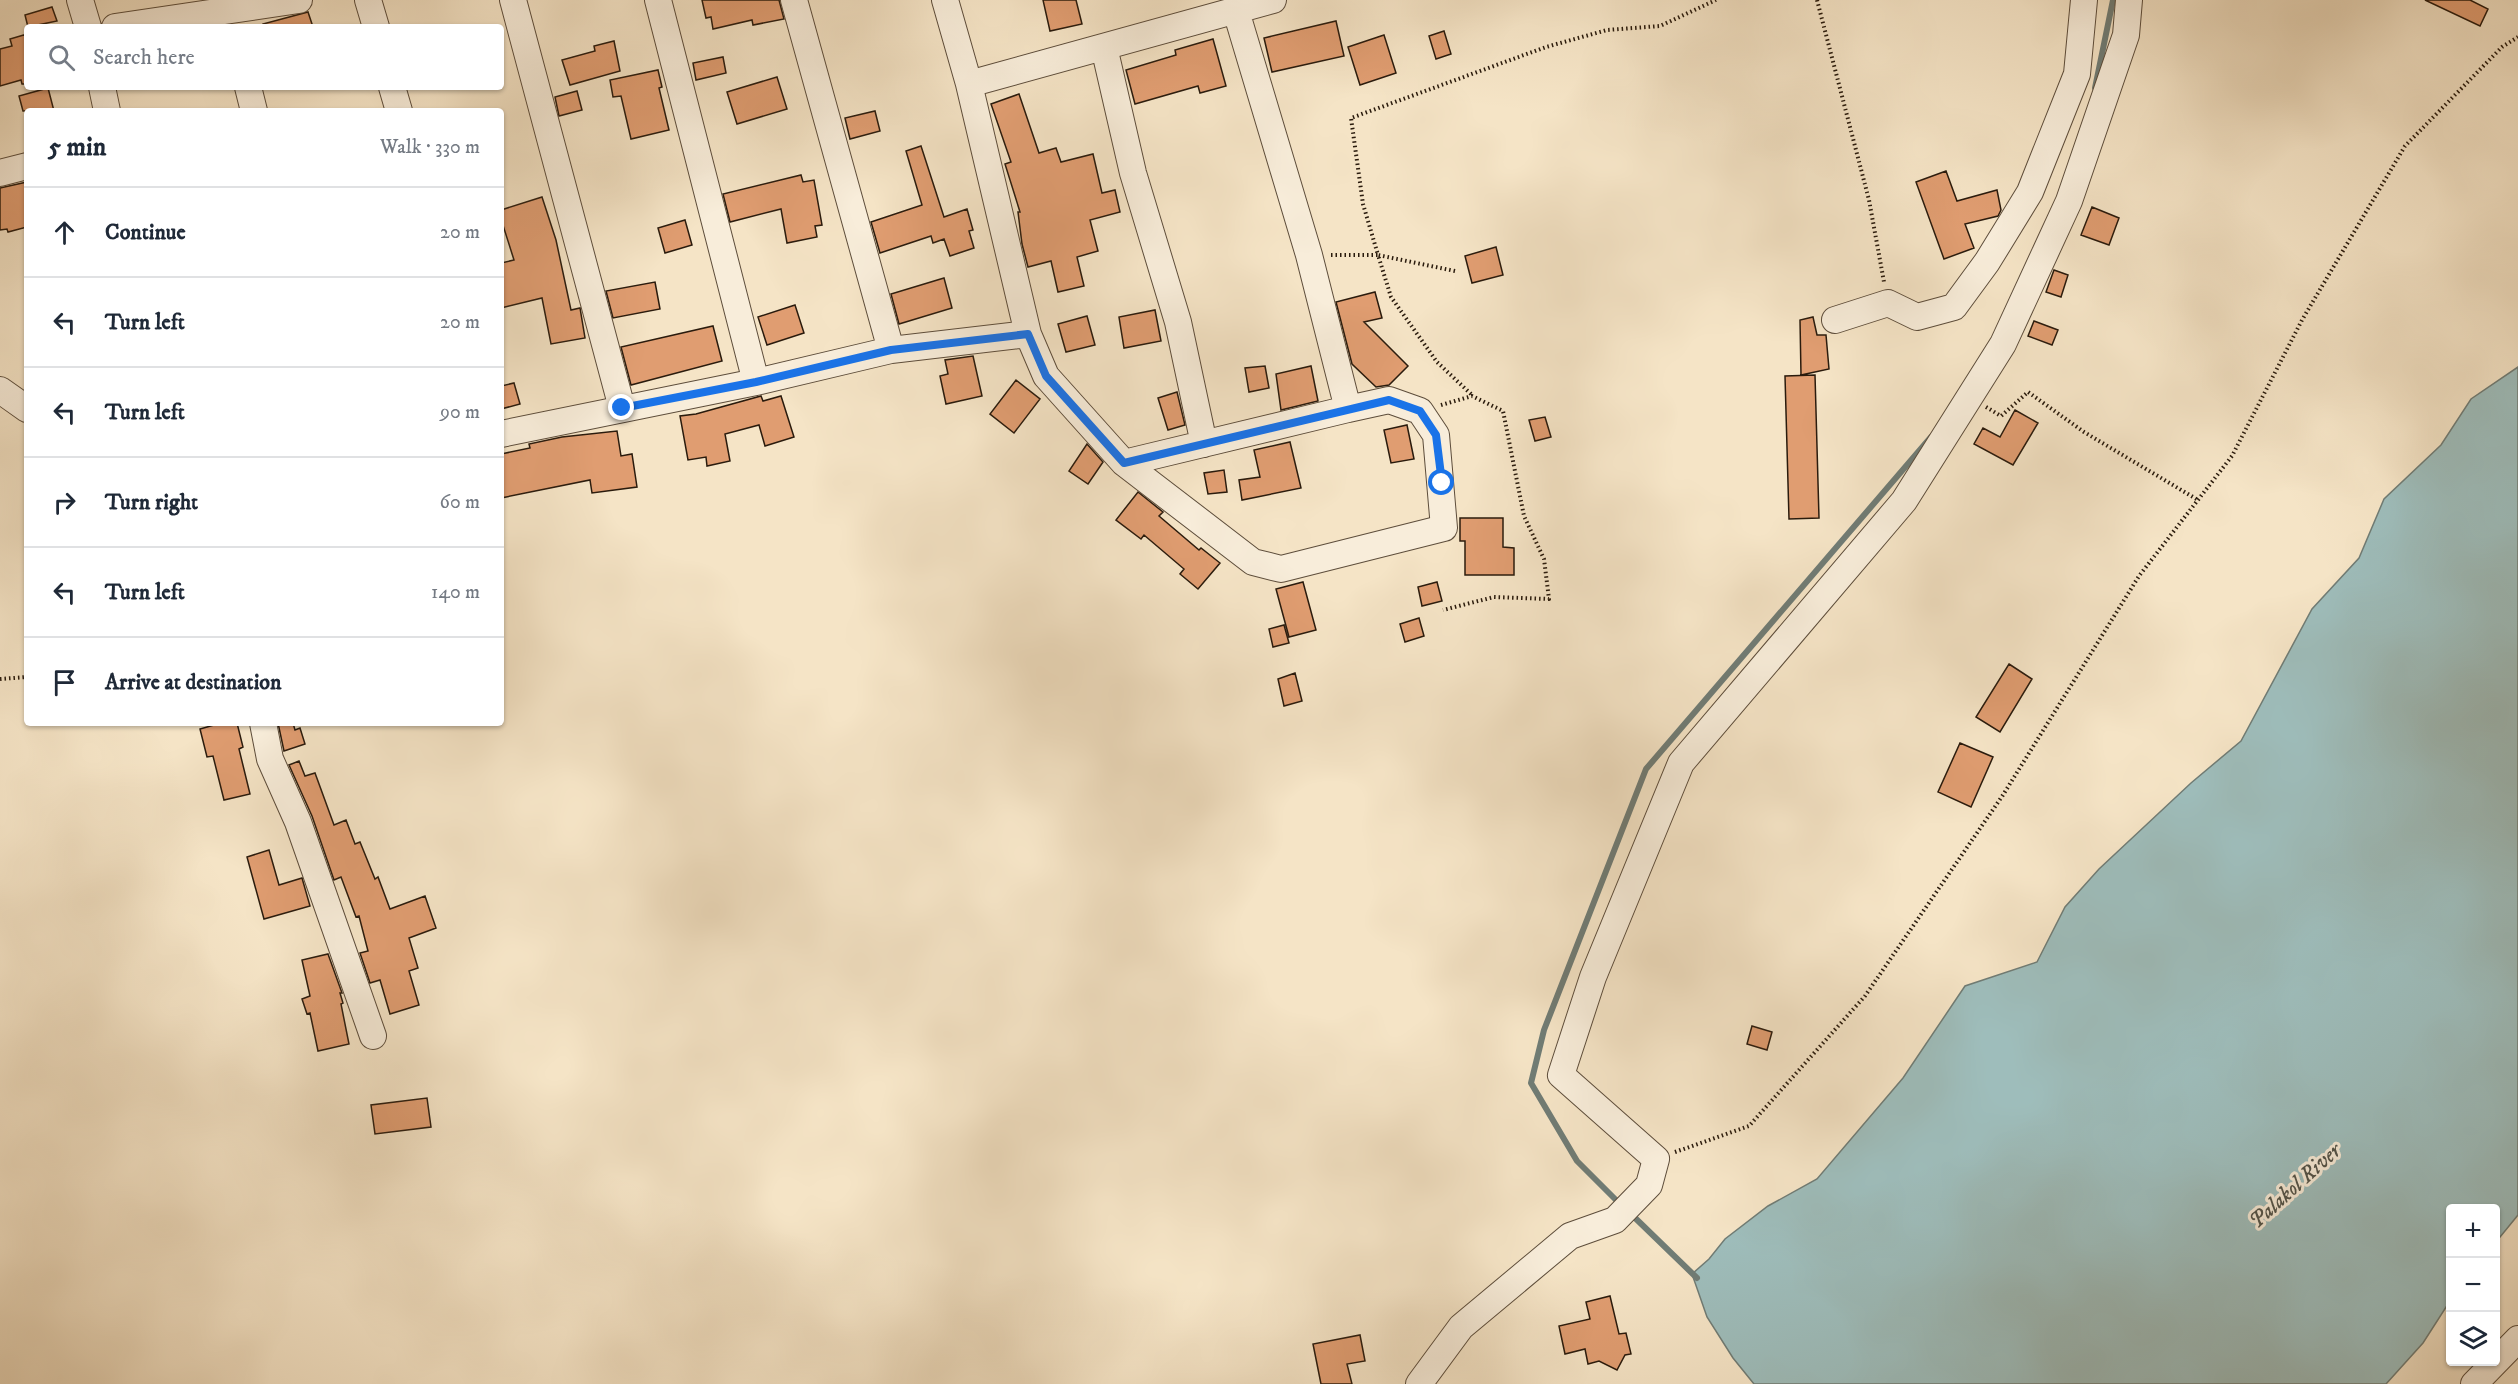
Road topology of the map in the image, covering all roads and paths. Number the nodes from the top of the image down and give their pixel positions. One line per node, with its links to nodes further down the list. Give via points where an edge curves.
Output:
1 (80, 0): 15 (street)
2 (299, 0): 14 (street)
3 (368, 0): 17 (street)
4 (513, 0): 41 (street)
5 (658, 0): 36 (street)
6 (794, 0): 35 (street)
7 (945, 0): 20 (street)
8 (1273, 0): 13 (street)
9 (1716, 0): 30 (path, via 1660,26 1607,30 1546,47 1351,118 1363,204)
10 (1817, 0): 32 (path, via 1869,200)
11 (2084, 0): 32 (street, via 2077,74 2030,192 1987,262 1954,307 1917,317)
12 (2129, 0): 39 (street, via 2126,35 2068,201 2003,344)
13 (1236, 11): 19 (street); 29 (street)
14 (229, 19): 16 (street)
15 (87, 24)
16 (158, 24)
17 (375, 24)
18 (2518, 37): 47 (path, via 2502,47 2405,146 2302,320 2232,456)
19 (1104, 47): 20 (street); 45 (street, via 1133,173 1178,322)
20 (969, 84): 34 (street)
21 (103, 90): 24 (street)
22 (249, 90): 25 (street)
23 (393, 90): 26 (street)
24 (106, 108)
25 (253, 108)
26 (398, 108)
27 (24, 167): 28 (street)
28 (0, 173)
29 (1309, 255): 30 (path); 42 (street)
30 (1378, 255): 31 (path); 38 (path, via 1391,297 1437,363)
31 (1455, 271)
32 (1888, 303): 33 (street)
33 (1835, 320)
34 (1028, 334): 35 (street); 46 (street, via 1046,376)
35 (891, 350): 36 (street)
36 (756, 382): 41 (street)
37 (0, 390): 40 (street)
38 (1472, 396): 43 (path); 48 (path, via 1503,411 1524,516 1544,559 1549,599 1494,597)
39 (1970, 397): 47 (path, via 2001,416 2028,392 2084,432); 53 (street, via 1904,501 1681,763 1597,966 1561,1076)
40 (24, 407)
41 (622, 408): 44 (street)
42 (1348, 410): 43 (street, via 1389,400); 45 (street)
43 (1420, 411): 46 (street, via 1436,435 1444,528 1281,569 1253,562)
44 (504, 433)
45 (1204, 444): 46 (street)
46 (1124, 463)
47 (2198, 500): 53 (path, via 2139,576 2003,795 1865,996 1749,1126)
48 (1443, 610)
49 (24, 677): 50 (path)
50 (0, 679)
51 (264, 726): 52 (street, via 270,759 298,822)
52 (373, 1036)
53 (1656, 1159): 55 (street, via 1649,1185 1615,1220 1570,1236 1461,1327)
54 (2518, 1339): 56 (street)
55 (1419, 1384)
56 (2474, 1384)

